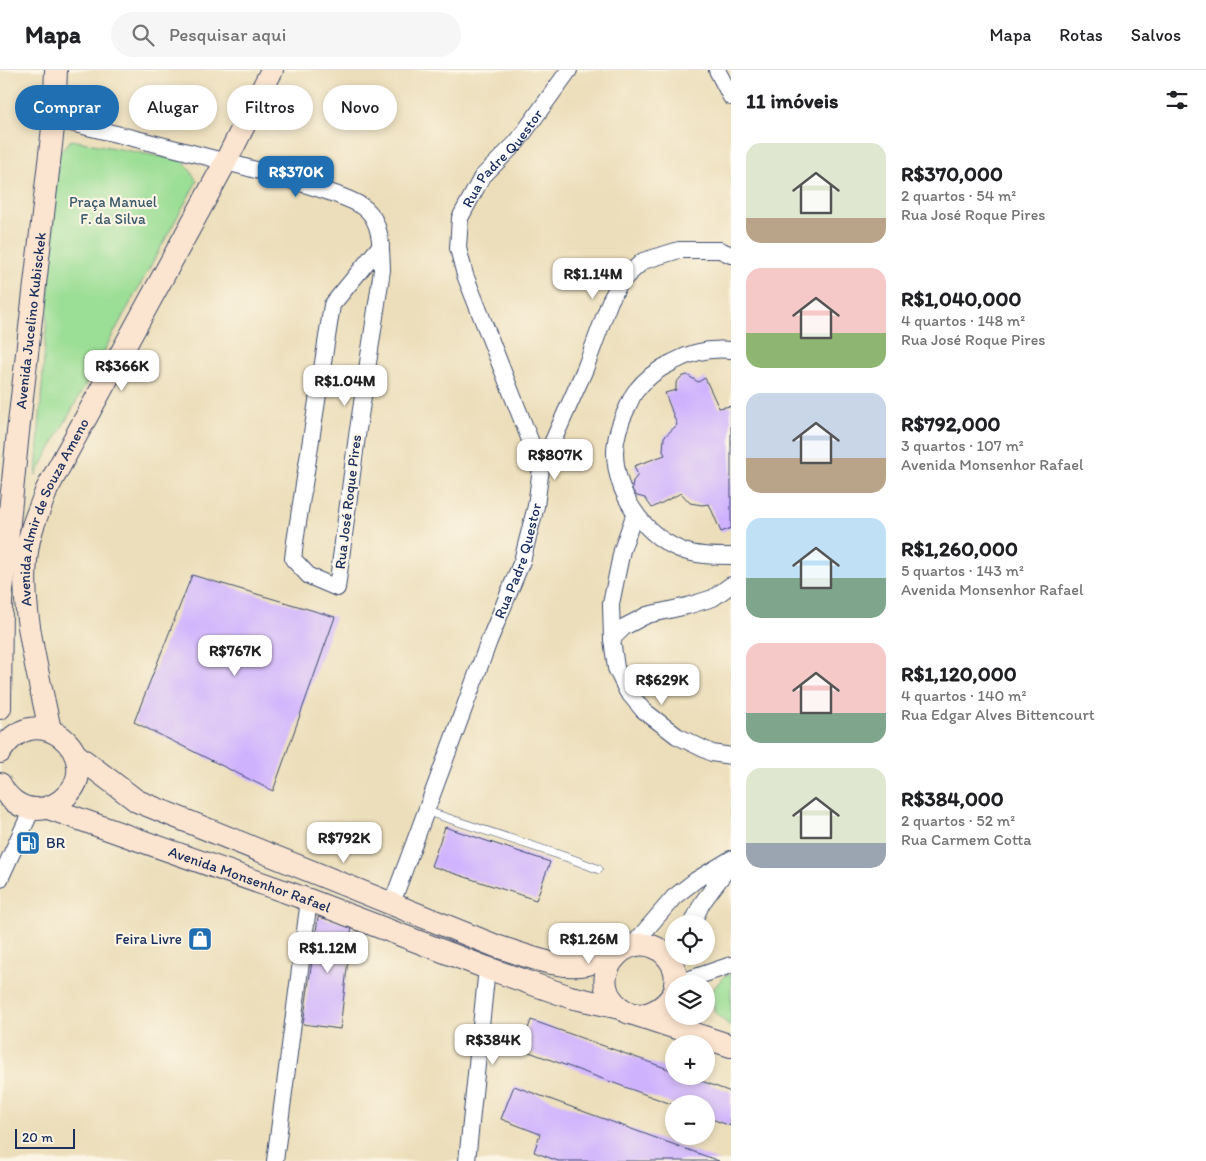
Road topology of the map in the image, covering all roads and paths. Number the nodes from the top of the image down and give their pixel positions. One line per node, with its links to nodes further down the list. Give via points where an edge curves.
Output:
1 (56, 70): 7 (main road, Avenida Jucelino Kubisckek)
2 (272, 70): 11 (main road, Avenida Almir de Souza Ameno)
3 (569, 70): 15 (street, Rua Padre Questor, via 516,142 482,177 460,218 458,248 465,275)
4 (717, 70): 8 (street)
5 (725, 70): 6 (street)
6 (731, 76)
7 (55, 85)
8 (731, 97)
9 (53, 130): 19 (main road, Avenida Jucelino Kubisckek)
10 (99, 130): 11 (street, Rua José Roque Pires)
11 (226, 161): 12 (street, Rua José Roque Pires, via 321,189 366,209 376,225); 22 (main road, Avenida Almir de Souza Ameno, via 47,490 31,530 26,564 26,603)
12 (381, 245): 12 (street, Rua José Roque Pires, via 382,270 337,588 309,576 293,558 295,542 332,305)
13 (731, 255): 15 (street, via 720,250 680,250 643,261 621,281)
14 (727, 347): 16 (street, via 686,355 657,370 635,393 620,421 615,453 620,484)
15 (541, 468): 28 (street, Rua Padre Questor, via 536,506 522,561)
16 (635, 513): 17 (street, via 654,534 679,549 706,556); 20 (street, via 622,550 610,604)
17 (731, 556)
18 (731, 585): 20 (street, via 713,598 647,615 624,627)
19 (1, 600): 21 (main road, Avenida Jucelino Kubisckek)
20 (612, 638): 25 (street, via 616,668 626,691 643,710 677,736 712,752)
21 (0, 708)
22 (50, 730): 23 (main road, via 27,729 15,734); 24 (main road, Avenida Monsenhor Rafael, via 65,739)
23 (0, 752)
24 (75, 754): 27 (main road, via 78,767 70,792 60,802); 34 (main road, Avenida Monsenhor Rafael, via 136,801)
25 (731, 756)
26 (0, 784): 27 (main road, Avenida Monsenhor Rafael, via 8,797 19,805)
27 (40, 808): 32 (street); 33 (main road, Avenida Monsenhor Rafael)
28 (426, 811): 31 (lane); 34 (street, Rua Padre Questor)
29 (731, 859): 36 (street, via 674,897)
30 (731, 864): 35 (street)
31 (598, 869)
32 (0, 879)
33 (310, 900): 38 (main road, Avenida Monsenhor Rafael); 44 (street)
34 (392, 903): 36 (main road, Avenida Monsenhor Rafael, via 541,961 588,964)
35 (696, 915)
36 (627, 948): 39 (main road, via 644,944 655,947 665,954); 41 (main road, via 613,958 607,968 606,979 612,1000)
37 (731, 965): 39 (street, via 705,975)
38 (487, 968): 41 (main road, Avenida Monsenhor Rafael, via 570,997); 45 (street)
39 (675, 972)
40 (665, 1005): 41 (main road, via 648,1014)
41 (628, 1011): 43 (main road, Avenida Monsenhor Rafael)
42 (708, 1025): 43 (main road)
43 (731, 1045)
44 (275, 1161)
45 (467, 1161)

